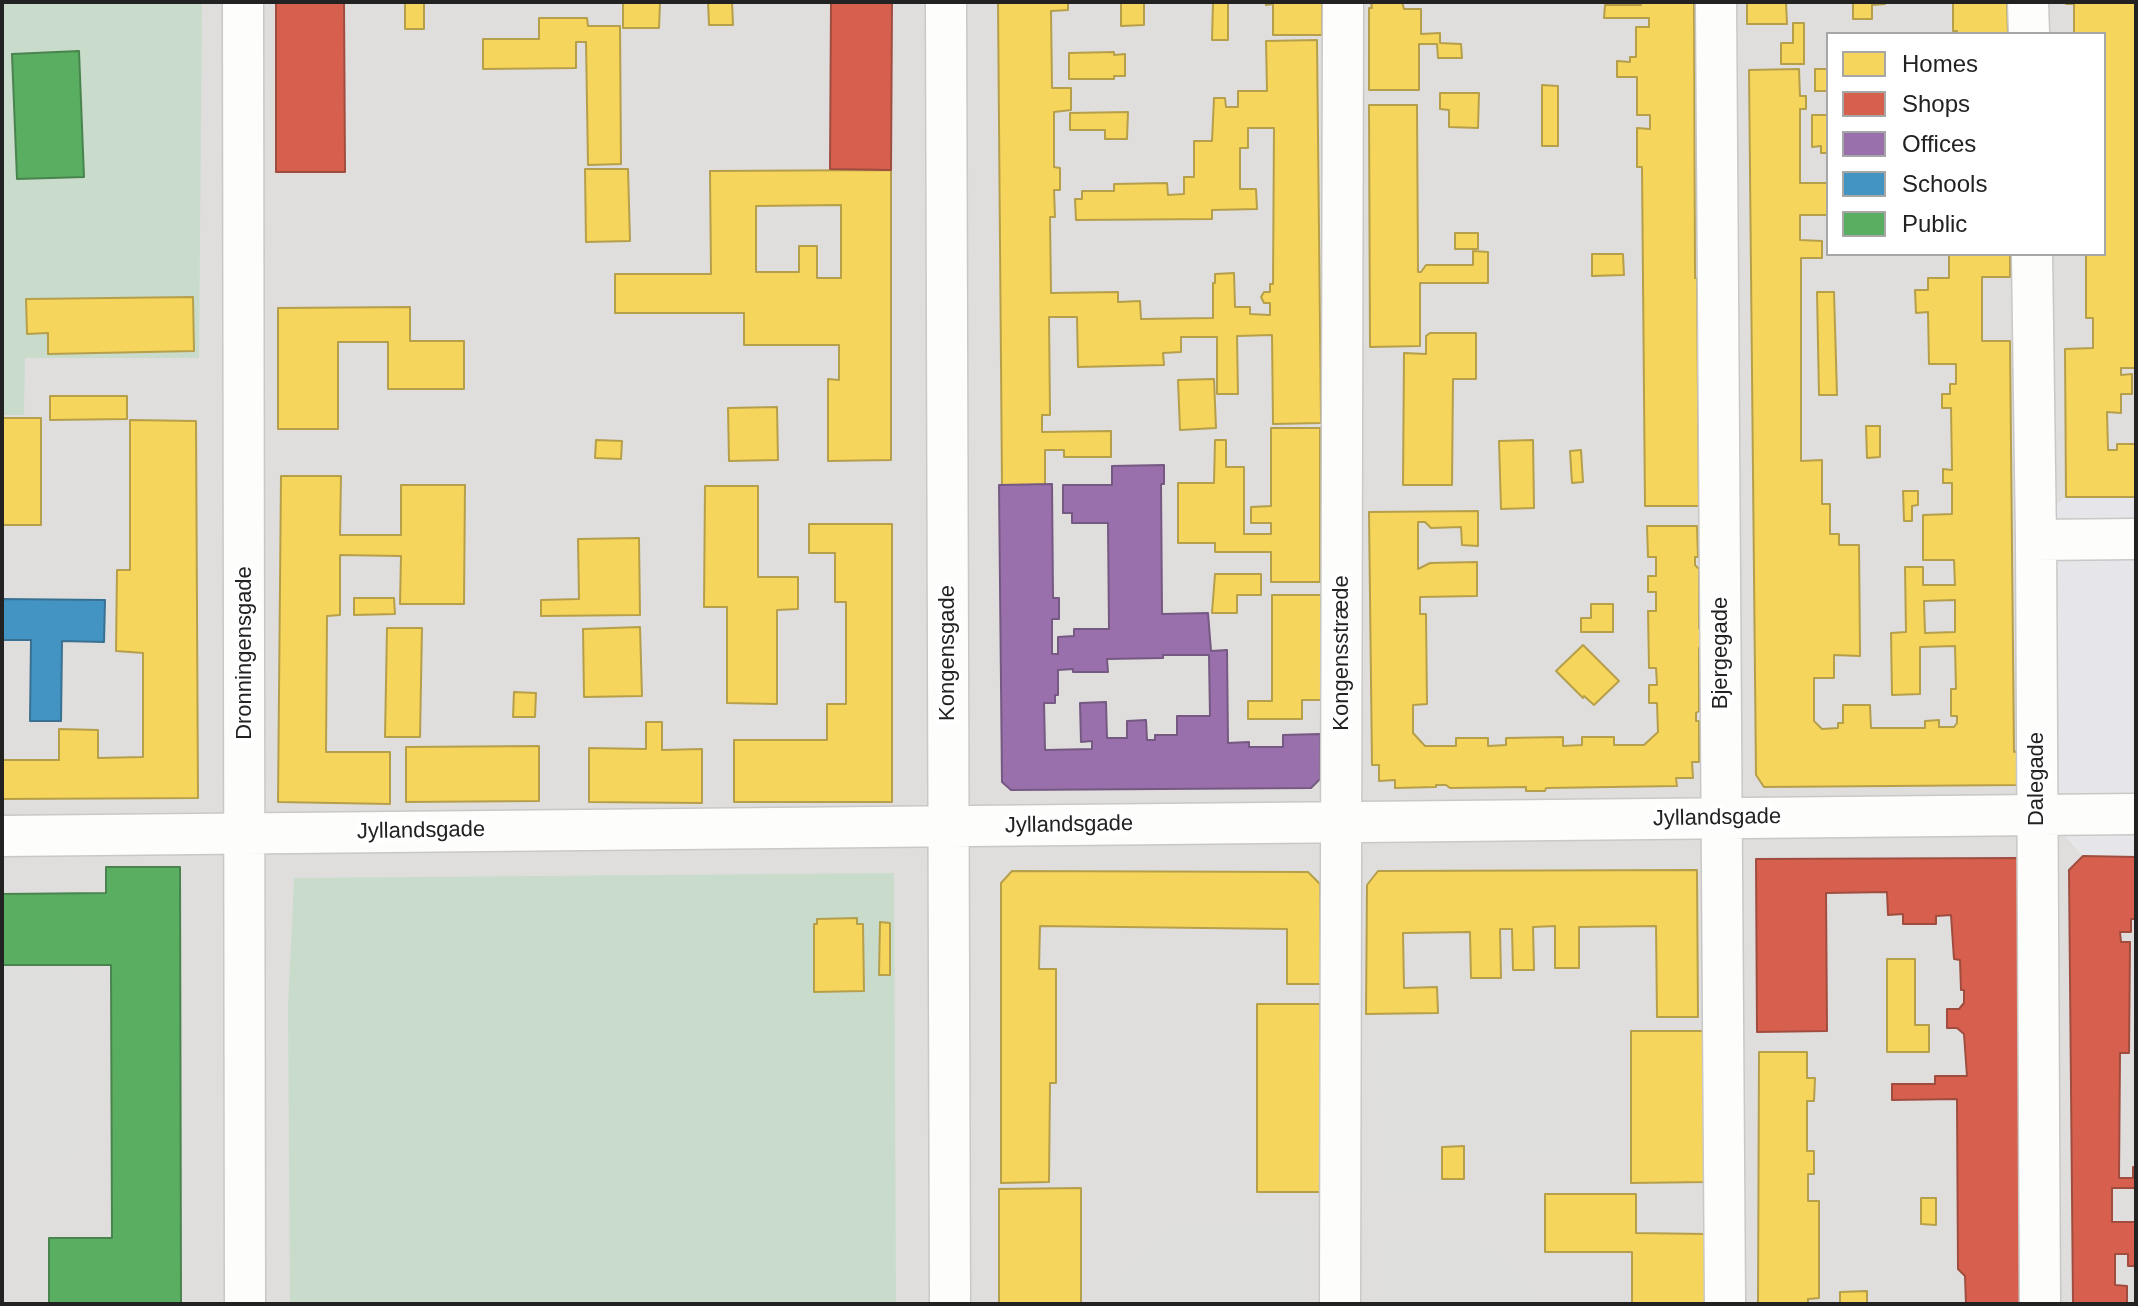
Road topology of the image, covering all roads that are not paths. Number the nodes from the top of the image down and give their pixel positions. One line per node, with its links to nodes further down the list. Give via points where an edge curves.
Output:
1 (243, 2): 15 (street, Dronningensgade)
2 (946, 2): 14 (street, Kongensgade)
3 (1343, 2): 13 (street, Kongensstræde)
4 (1716, 2): 12 (street, Bjergegade)
5 (2028, 2): 6 (street)
6 (2029, 32)
7 (2032, 256): 9 (street, Dalegade)
8 (2136, 539): 9 (street)
9 (2036, 540): 11 (street, Dalegade)
10 (2136, 814): 11 (street, Jyllandsgade)
11 (2037, 815): 12 (street, Jyllandsgade); 21 (street, Dalegade)
12 (1723, 818): 13 (street, Jyllandsgade); 20 (street, Bjergegade)
13 (1341, 821): 14 (street, Jyllandsgade); 19 (street, Kongensstræde)
14 (948, 826): 15 (street, Jyllandsgade); 18 (street, Kongensgade)
15 (245, 833): 16 (street, Jyllandsgade); 17 (street, Dronningensgade)
16 (2, 836)
17 (245, 1304)
18 (950, 1304)
19 (1340, 1304)
20 (1725, 1304)
21 (2040, 1304)

